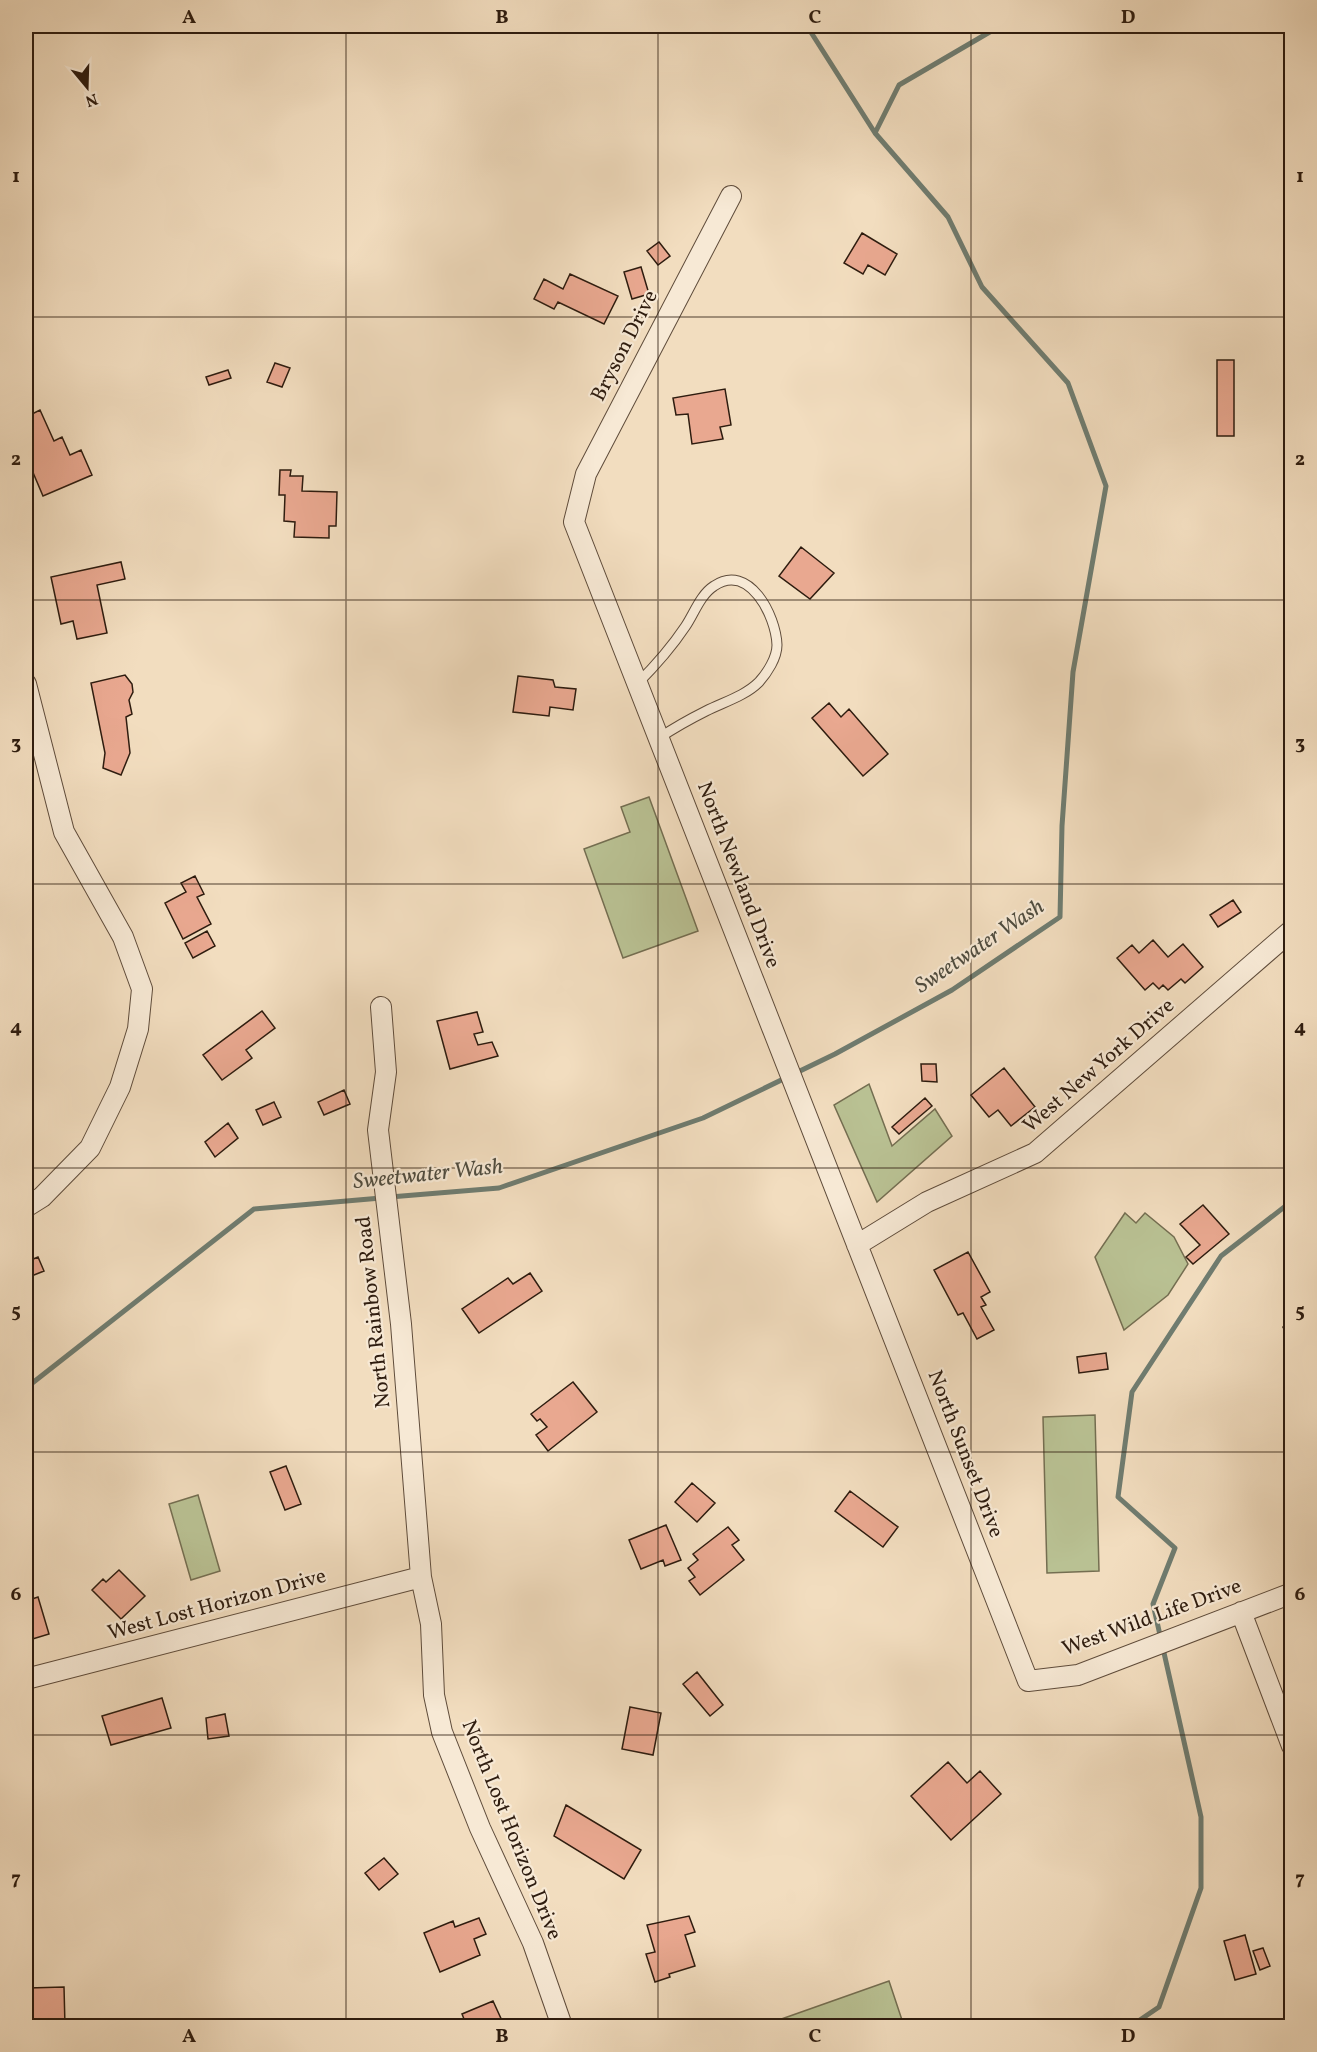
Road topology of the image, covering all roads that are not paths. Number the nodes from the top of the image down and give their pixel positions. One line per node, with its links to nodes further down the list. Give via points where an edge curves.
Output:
1 (731, 196): 2 (street, Bryson Drive, via 586,474)
2 (574, 522): 4 (street, North Newland Drive)
3 (26, 684): 8 (street, via 64,832 123,937 142,989 138,1029 120,1087 90,1148 42,1197)
4 (637, 684): 5 (street, North Newland Drive); 5 (lane, via 679,635 712,587 727,579 744,581 759,596 777,645 774,660 758,682 743,693)
5 (658, 738): 9 (street, North Newland Drive)
6 (1292, 930): 9 (street, West New York Drive, via 1035,1153 927,1202)
7 (381, 1007): 10 (street, North Rainbow Road, via 386,1072 378,1130 401,1324)
8 (26, 1207)
9 (857, 1245): 14 (street, North Sunset Drive)
10 (421, 1577): 13 (street, West Lost Horizon Drive); 16 (street, North Lost Horizon Drive, via 431,1624 435,1695 442,1732 480,1828 533,1943)
11 (1292, 1593): 12 (street, West Wild Life Drive)
12 (1241, 1612): 14 (street, West Wild Life Drive, via 1078,1676); 15 (street)
13 (26, 1679)
14 (1028, 1681)
15 (1292, 1746)
16 (562, 2026)

